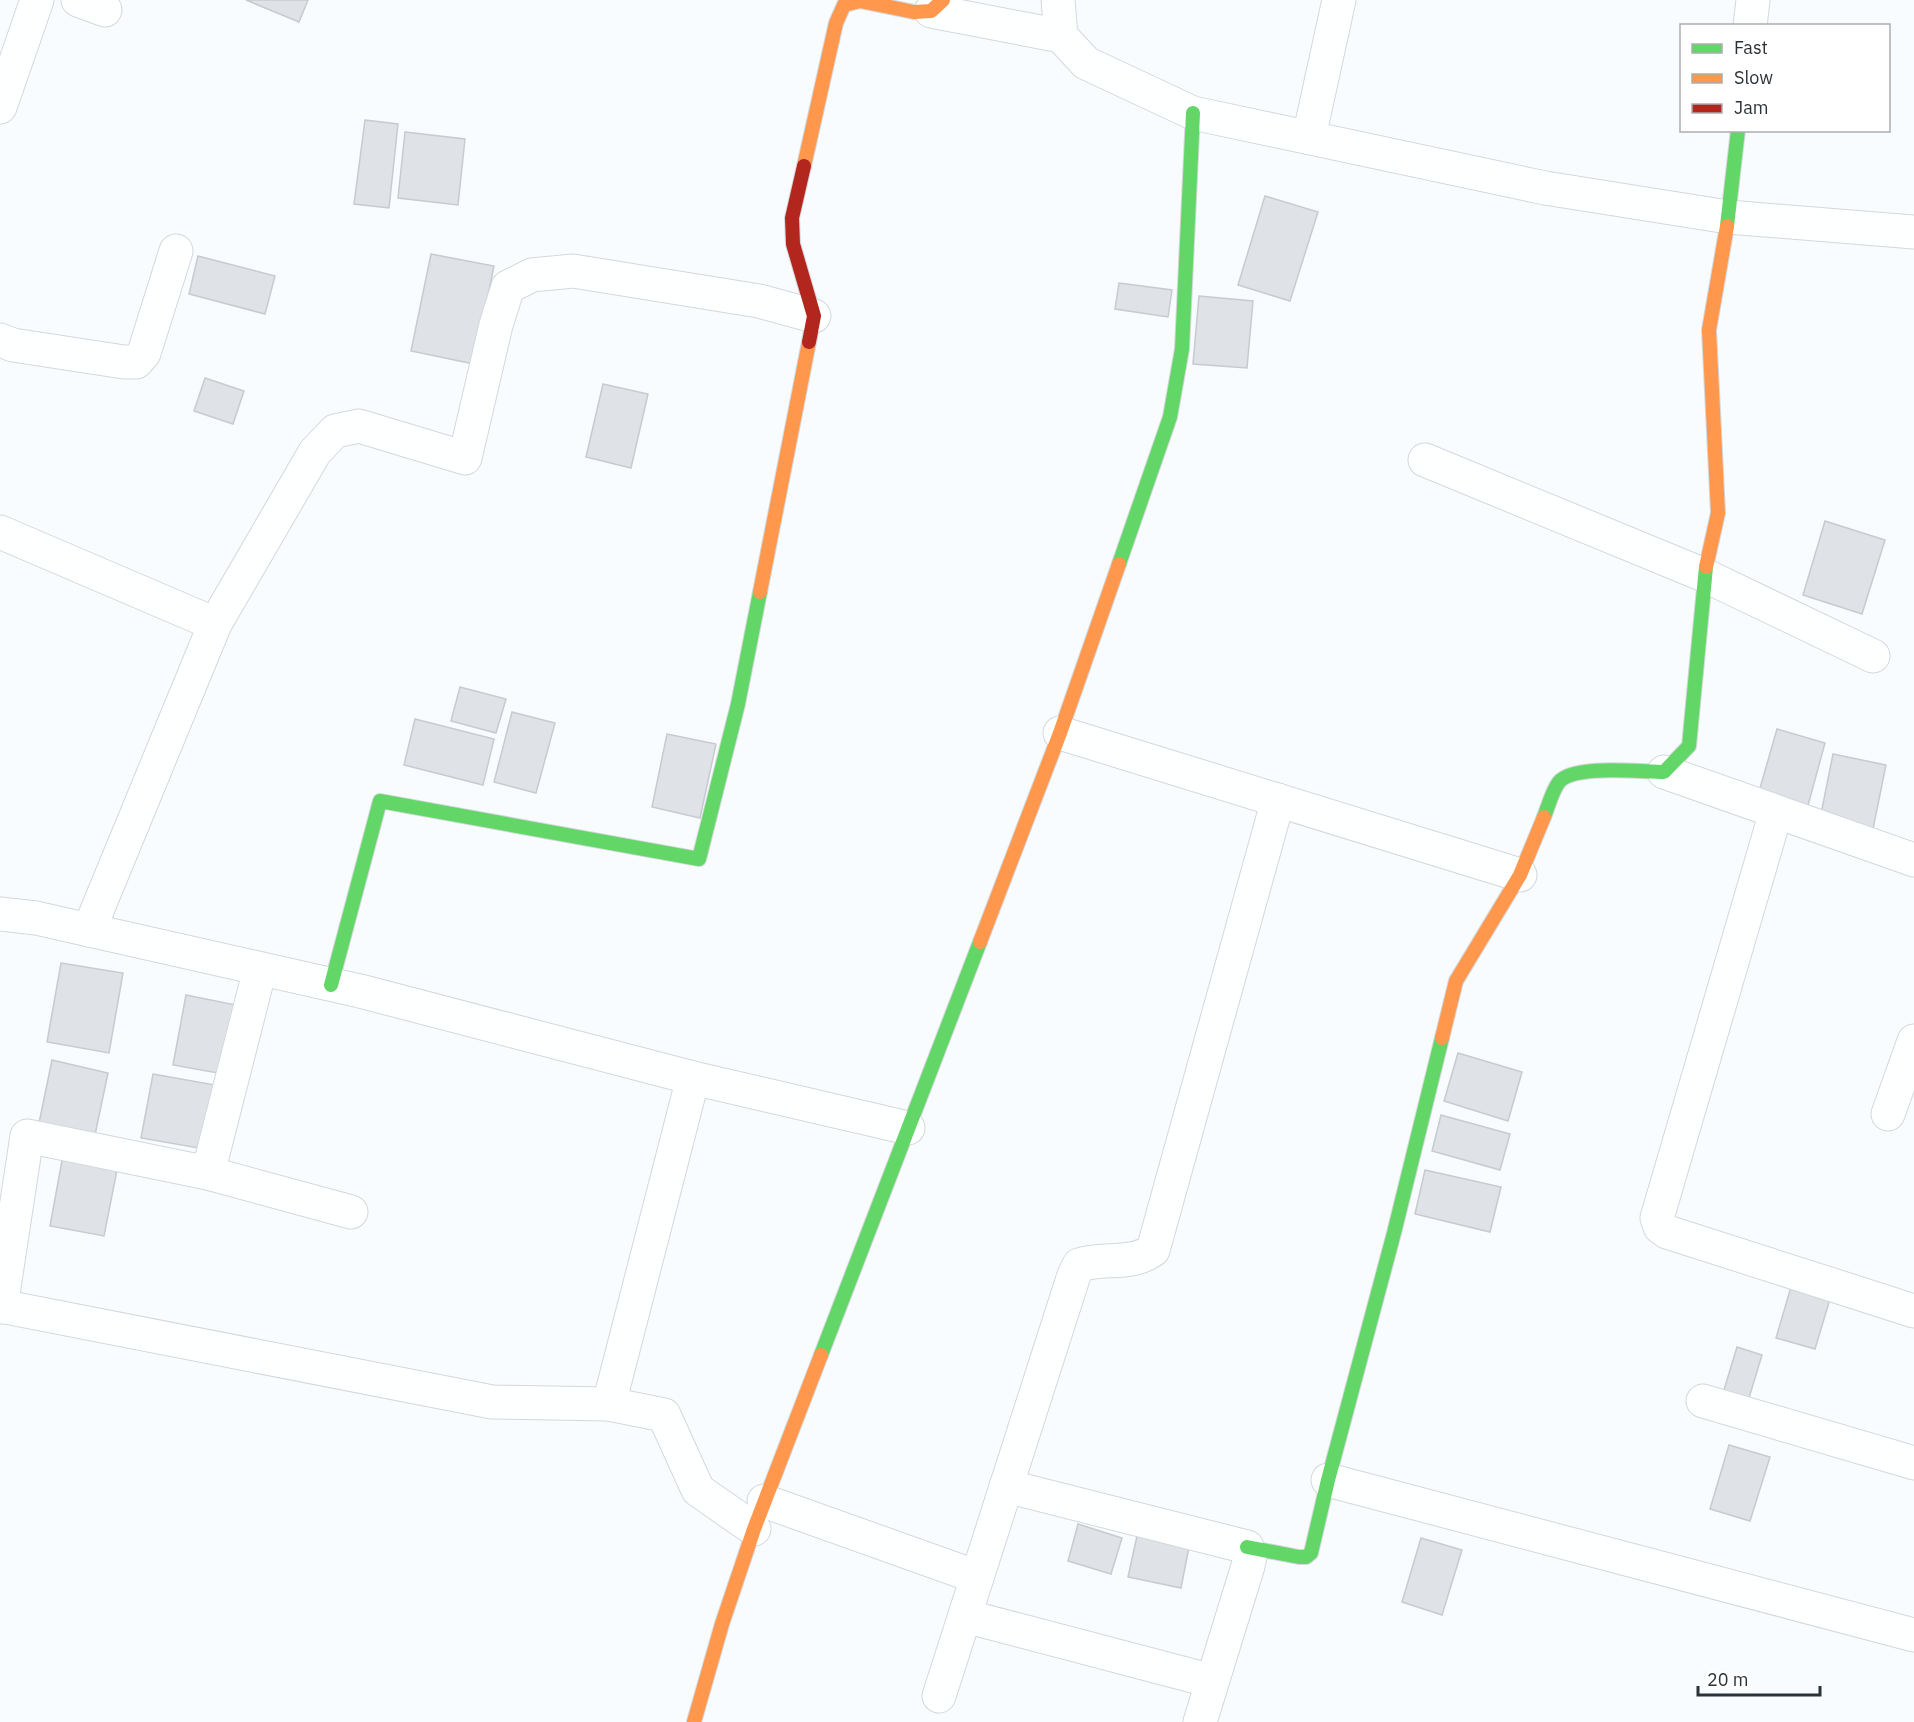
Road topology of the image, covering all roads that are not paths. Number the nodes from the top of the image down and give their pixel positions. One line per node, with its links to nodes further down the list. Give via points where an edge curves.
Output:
1 (37, 0): 8 (street)
2 (1058, 0): 7 (street)
3 (1339, 0): 11 (street)
4 (1753, 0): 6 (street)
5 (937, 5): 7 (street); 15 (street, via 914,12 860,1 844,5 836,23 792,218 794,244)
6 (1750, 24)
7 (1061, 36): 9 (street, via 1086,63)
8 (0, 107)
9 (1193, 113): 11 (street); 22 (street, via 1182,350 1170,417)
10 (1738, 132): 12 (street)
11 (1309, 137): 12 (street, via 1545,188)
12 (1728, 217): 13 (street); 19 (street, via 1709,330 1718,513)
13 (1914, 232)
14 (176, 251): 16 (street, via 144,353 136,362)
15 (814, 316): 20 (street, via 759,301 573,271 532,275 508,287 465,458 359,426 335,431 315,452); 31 (street, via 738,704 699,859 380,801)
16 (0, 340)
17 (1425, 460): 19 (street)
18 (0, 532): 20 (street)
19 (1704, 575): 21 (street); 23 (street, via 1689,746)
20 (215, 624): 29 (street)
21 (1873, 656)
22 (1060, 733): 24 (street); 35 (street)
23 (1664, 772): 25 (street); 27 (street, via 1570,774 1558,783)
24 (1278, 800): 27 (street); 44 (street, via 1153,1250 1134,1259 1079,1265)
25 (1776, 812): 26 (street); 39 (street, via 1657,1218 1667,1232)
26 (1914, 860)
27 (1520, 875): 43 (street, via 1456,981)
28 (0, 914): 29 (street)
29 (89, 930): 30 (street)
30 (260, 969): 31 (street); 36 (street)
31 (330, 985): 33 (street)
32 (1914, 1041): 34 (street)
33 (693, 1078): 35 (street); 41 (street)
34 (1888, 1114)
35 (908, 1128): 45 (street)
36 (208, 1173): 37 (street); 38 (street, via 27,1136)
37 (351, 1212)
38 (1, 1306): 41 (street, via 483,1400)
39 (1914, 1311)
40 (1703, 1401): 42 (street)
41 (609, 1404): 45 (street, via 664,1415 698,1490)
42 (1914, 1463)
43 (1328, 1480): 46 (street, via 1311,1553 1299,1557); 49 (street)
44 (1006, 1486): 46 (street); 47 (street)
45 (759, 1515): 47 (street); 52 (street)
46 (1247, 1547): 50 (street, via 1248,1566)
47 (977, 1577): 48 (street)
48 (965, 1616): 50 (street); 51 (street)
49 (1914, 1635)
50 (1212, 1681): 53 (street)
51 (939, 1696)
52 (694, 1722)
53 (1200, 1722)

